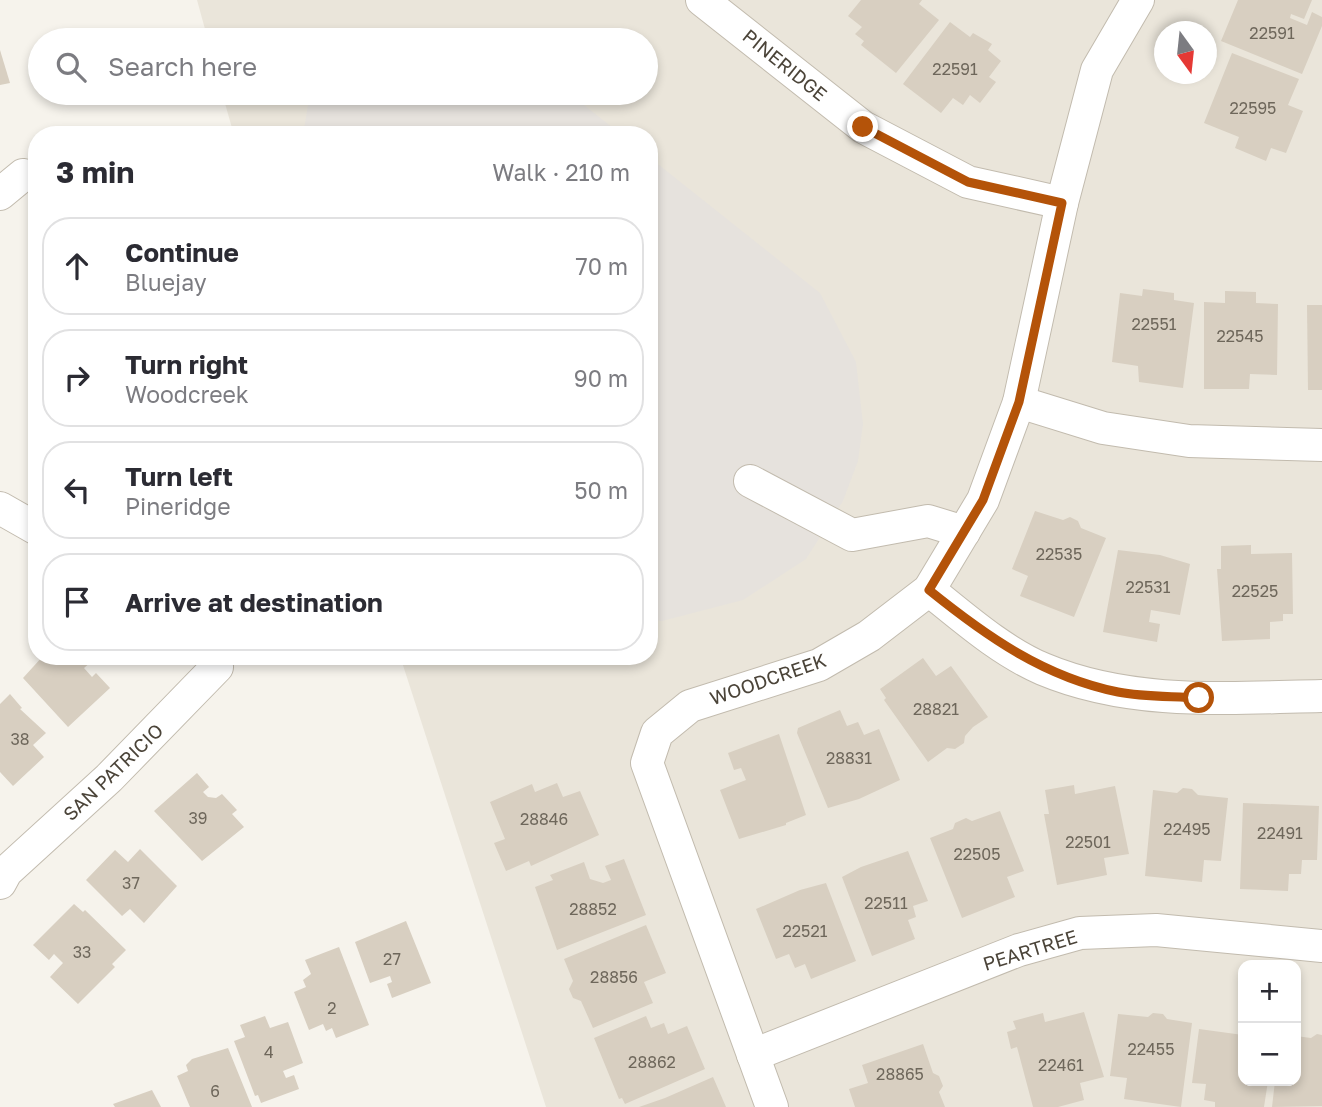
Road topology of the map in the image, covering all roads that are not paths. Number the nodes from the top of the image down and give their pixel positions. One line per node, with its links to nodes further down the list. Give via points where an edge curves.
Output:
1 (702, 0): 3 (street, PINERIDGE, via 863,127 968,182)
2 (1138, 0): 3 (street, WOODCREEK, via 1097,71)
3 (1062, 203): 4 (street, WOODCREEK)
4 (1019, 402): 5 (street, via 1103,428 1189,441); 9 (street, WOODCREEK, via 983,500)
5 (1322, 445)
6 (750, 481): 9 (street, via 852,535 929,521)
7 (0, 508): 8 (street)
8 (28, 524)
9 (964, 532): 10 (street, WOODCREEK)
10 (929, 590): 12 (street, via 980,630 1042,668 1118,692 1199,698); 15 (street, WOODCREEK, via 869,636 819,665 690,706 657,733 647,763)
11 (217, 665): 13 (street, SAN PATRICIO, via 110,778 6,872)
12 (1322, 696)
13 (0, 883)
14 (1322, 946): 15 (street, PEARTREE, via 1156,930 1080,933 1019,950)
15 (753, 1055): 16 (street, WOODCREEK)
16 (772, 1107)

